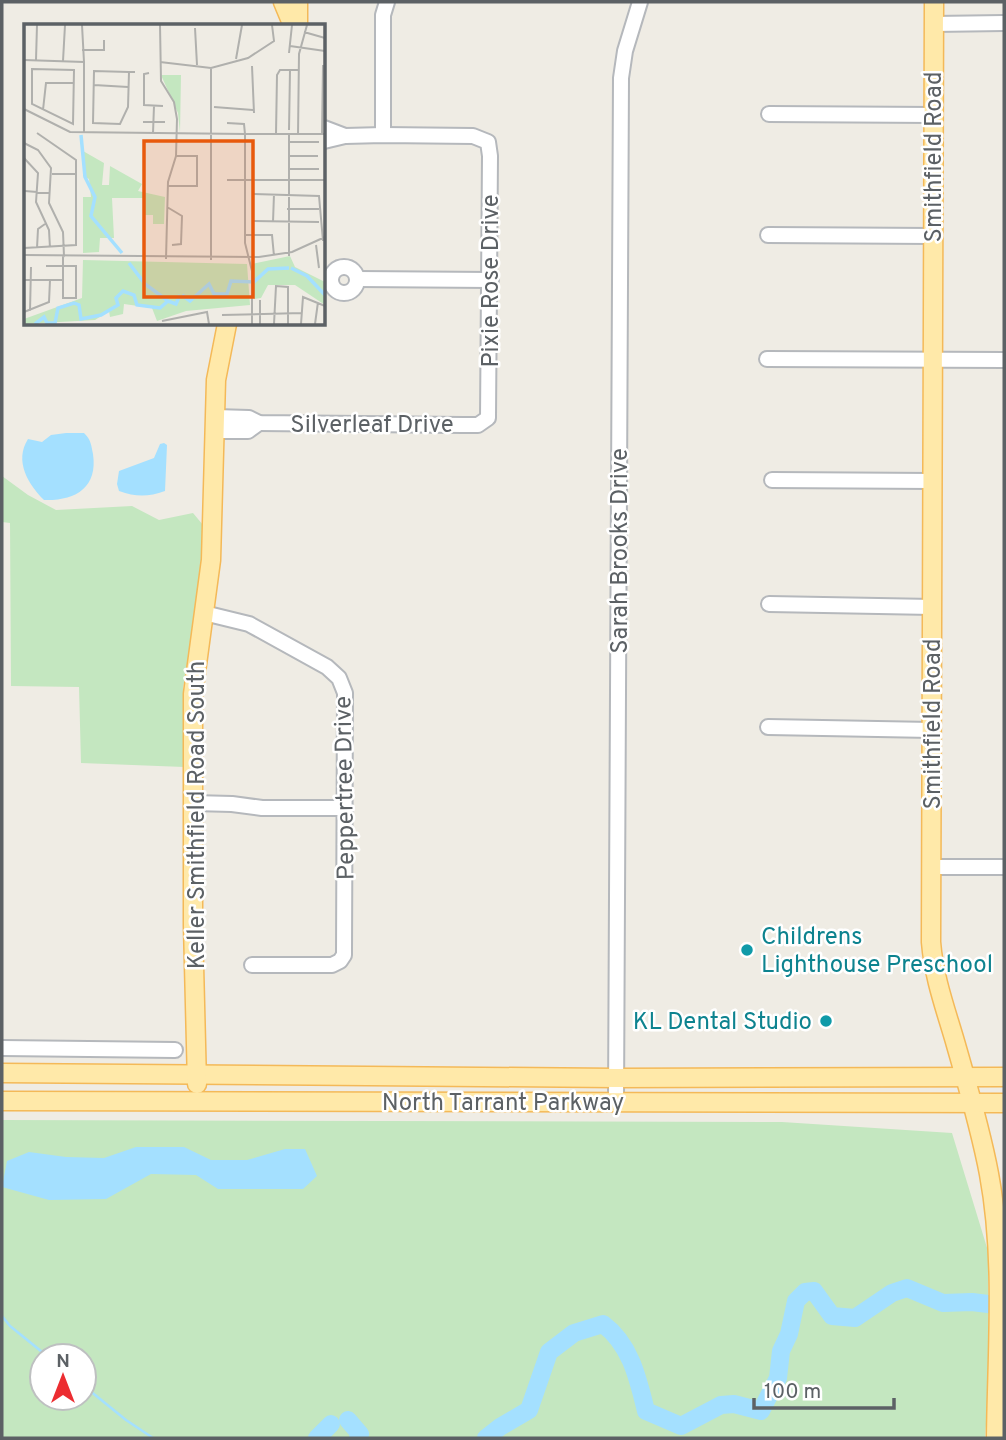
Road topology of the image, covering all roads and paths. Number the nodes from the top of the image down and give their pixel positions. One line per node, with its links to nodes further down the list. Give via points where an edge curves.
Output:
1 (283, 2): 7 (main road)
2 (298, 2): 8 (main road)
3 (387, 2): 14 (street, via 383,15)
4 (640, 2): 47 (street, Sarah Brooks Drive, via 621,78)
5 (934, 2): 9 (main road, Smithfield Road)
6 (1004, 23): 9 (street)
7 (294, 24)
8 (295, 24)
9 (934, 24): 11 (main road, Smithfield Road)
10 (769, 114): 11 (street)
11 (934, 115): 17 (main road, Smithfield Road)
12 (326, 129): 13 (street)
13 (345, 135): 14 (street); 15 (street)
14 (383, 135): 19 (street, Pixie Rose Drive, via 484,139 490,148)
15 (326, 140)
16 (768, 235): 17 (street)
17 (933, 236): 22 (main road, Smithfield Road)
18 (357, 279): 19 (street)
19 (491, 280): 24 (street, Pixie Rose Drive, via 490,410)
20 (227, 326): 25 (main road, Keller Smithfield Road South, via 216,380)
21 (768, 359): 22 (street)
22 (933, 360): 23 (street); 27 (main road, Smithfield Road)
23 (1004, 360)
24 (484, 423): 25 (street, Silverleaf Drive, via 259,423 249,418)
25 (215, 424): 30 (main road, Keller Smithfield Road South, via 214,511)
26 (772, 480): 27 (street)
27 (933, 481): 29 (main road, Smithfield Road)
28 (769, 604): 29 (street)
29 (933, 607): 32 (main road, Smithfield Road)
30 (204, 613): 33 (main road, Keller Smithfield Road South, via 192,694); 34 (street, Peppertree Drive, via 250,624 339,678 345,699)
31 (768, 727): 32 (street)
32 (932, 730): 35 (main road, Smithfield Road)
33 (193, 803): 34 (street); 43 (main road, Keller Smithfield Road South)
34 (345, 808): 37 (street, Peppertree Drive, via 343,957 337,963)
35 (930, 867): 36 (street); 45 (main road, Smithfield Road, via 933,969)
36 (1004, 867)
37 (252, 965)
38 (2, 1048): 39 (street)
39 (47, 1049): 40 (street); 42 (street)
40 (175, 1050)
41 (2, 1073): 42 (main road, North Tarrant Parkway)
42 (46, 1074): 43 (main road, North Tarrant Parkway)
43 (197, 1075): 44 (main road, North Tarrant Parkway); 48 (main road, Keller Smithfield Road South)
44 (424, 1075): 47 (main road, North Tarrant Parkway); 51 (main road)
45 (965, 1077): 46 (main road, North Tarrant Parkway); 47 (main road, North Tarrant Parkway); 52 (main road, Smithfield Road)
46 (1004, 1077)
47 (616, 1078): 50 (street, Sarah Brooks Drive)
48 (197, 1100): 49 (main road, North Tarrant Parkway); 51 (main road, North Tarrant Parkway)
49 (2, 1101)
50 (616, 1102): 51 (main road, North Tarrant Parkway); 52 (main road, North Tarrant Parkway)
51 (424, 1103)
52 (971, 1103): 53 (main road, North Tarrant Parkway); 54 (main road, Smithfield Road, via 994,1205)
53 (1004, 1103)
54 (996, 1438)

